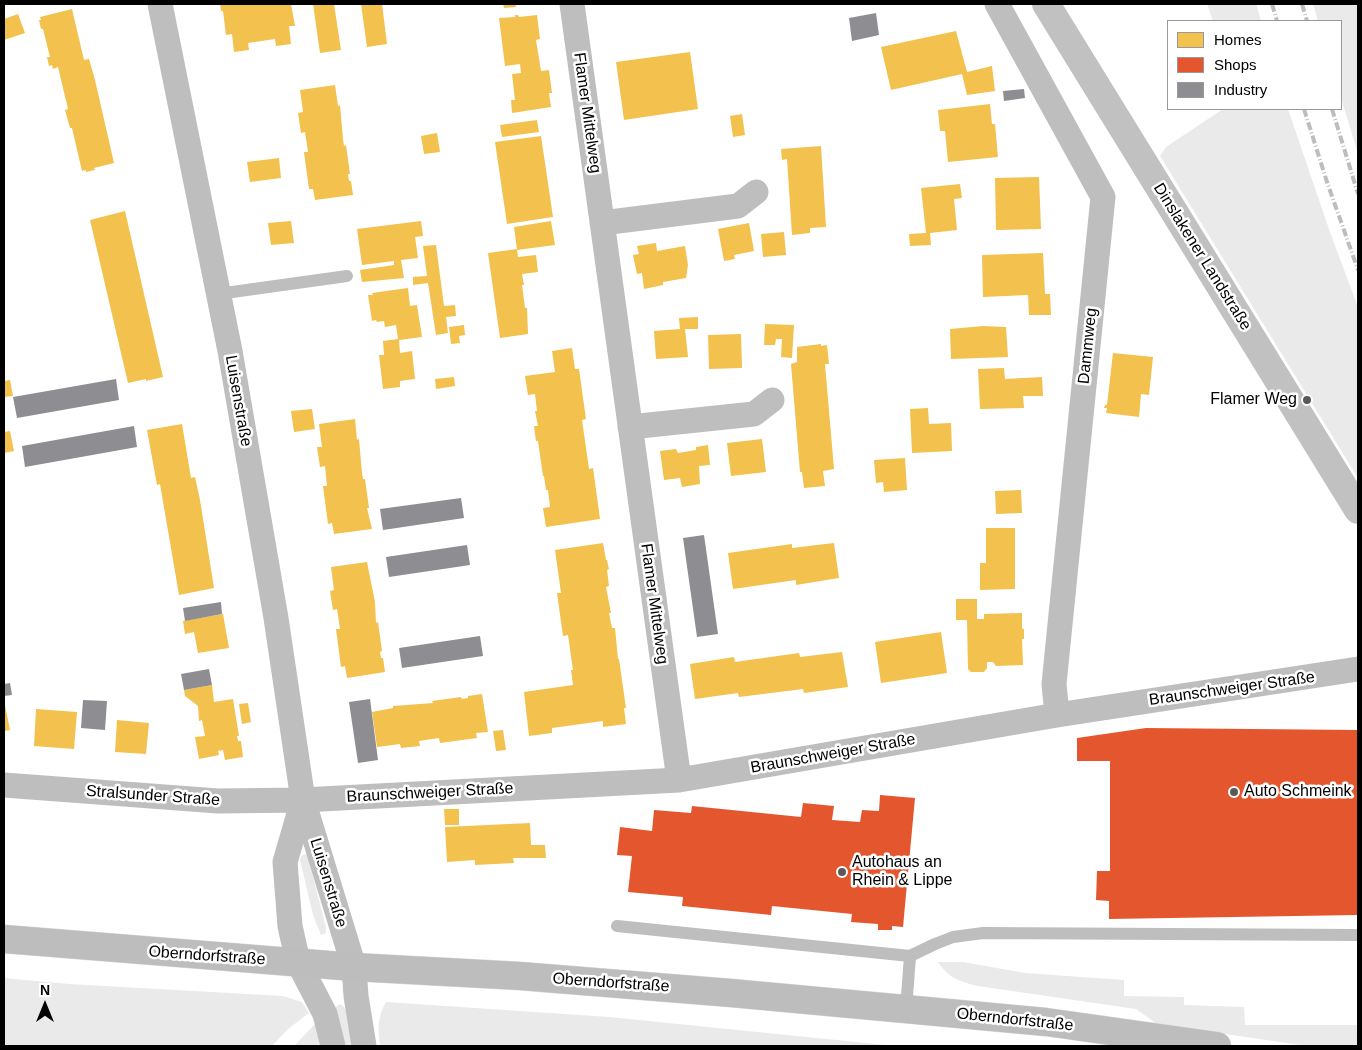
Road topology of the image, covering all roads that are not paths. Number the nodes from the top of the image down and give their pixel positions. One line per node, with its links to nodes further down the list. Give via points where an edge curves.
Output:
1 (160, 4): 8 (street, Luisenstraße)
2 (572, 4): 6 (street, Flamer Mittelweg)
3 (997, 4): 13 (street, Dammweg, via 1103,197 1054,684)
4 (1046, 4): 11 (main road, Dinslakener Landstraße)
5 (756, 192): 6 (street, via 738,206)
6 (602, 223): 10 (street, Flamer Mittelweg)
7 (347, 276): 8 (lane)
8 (218, 294): 16 (street, Luisenstraße, via 275,609)
9 (772, 400): 10 (street, via 754,414)
10 (630, 427): 14 (street, Flamer Mittelweg)
11 (1358, 510)
12 (1358, 669): 13 (street, Braunschweiger Straße)
13 (1057, 715): 14 (street, Braunschweiger Straße)
14 (679, 780): 16 (street, Braunschweiger Straße)
15 (4, 785): 16 (street, Stralsunder Straße, via 218,801)
16 (303, 800): 21 (street, Luisenstraße, via 285,862 290,926); 22 (street, Luisenstraße)
17 (617, 926): 20 (lane)
18 (1358, 935): 20 (lane, via 983,933 954,937)
19 (4, 939): 21 (main road, Oberndorfstraße)
20 (910, 956): 23 (lane)
21 (298, 962): 22 (main road, Oberndorfstraße); 24 (street, Luisenstraße, via 325,1014)
22 (354, 967): 23 (main road, Oberndorfstraße, via 539,978); 25 (street, Luisenstraße)
23 (906, 1010): 26 (main road, Oberndorfstraße, via 1046,1022)
24 (333, 1046)
25 (364, 1046)
26 (1217, 1046)

